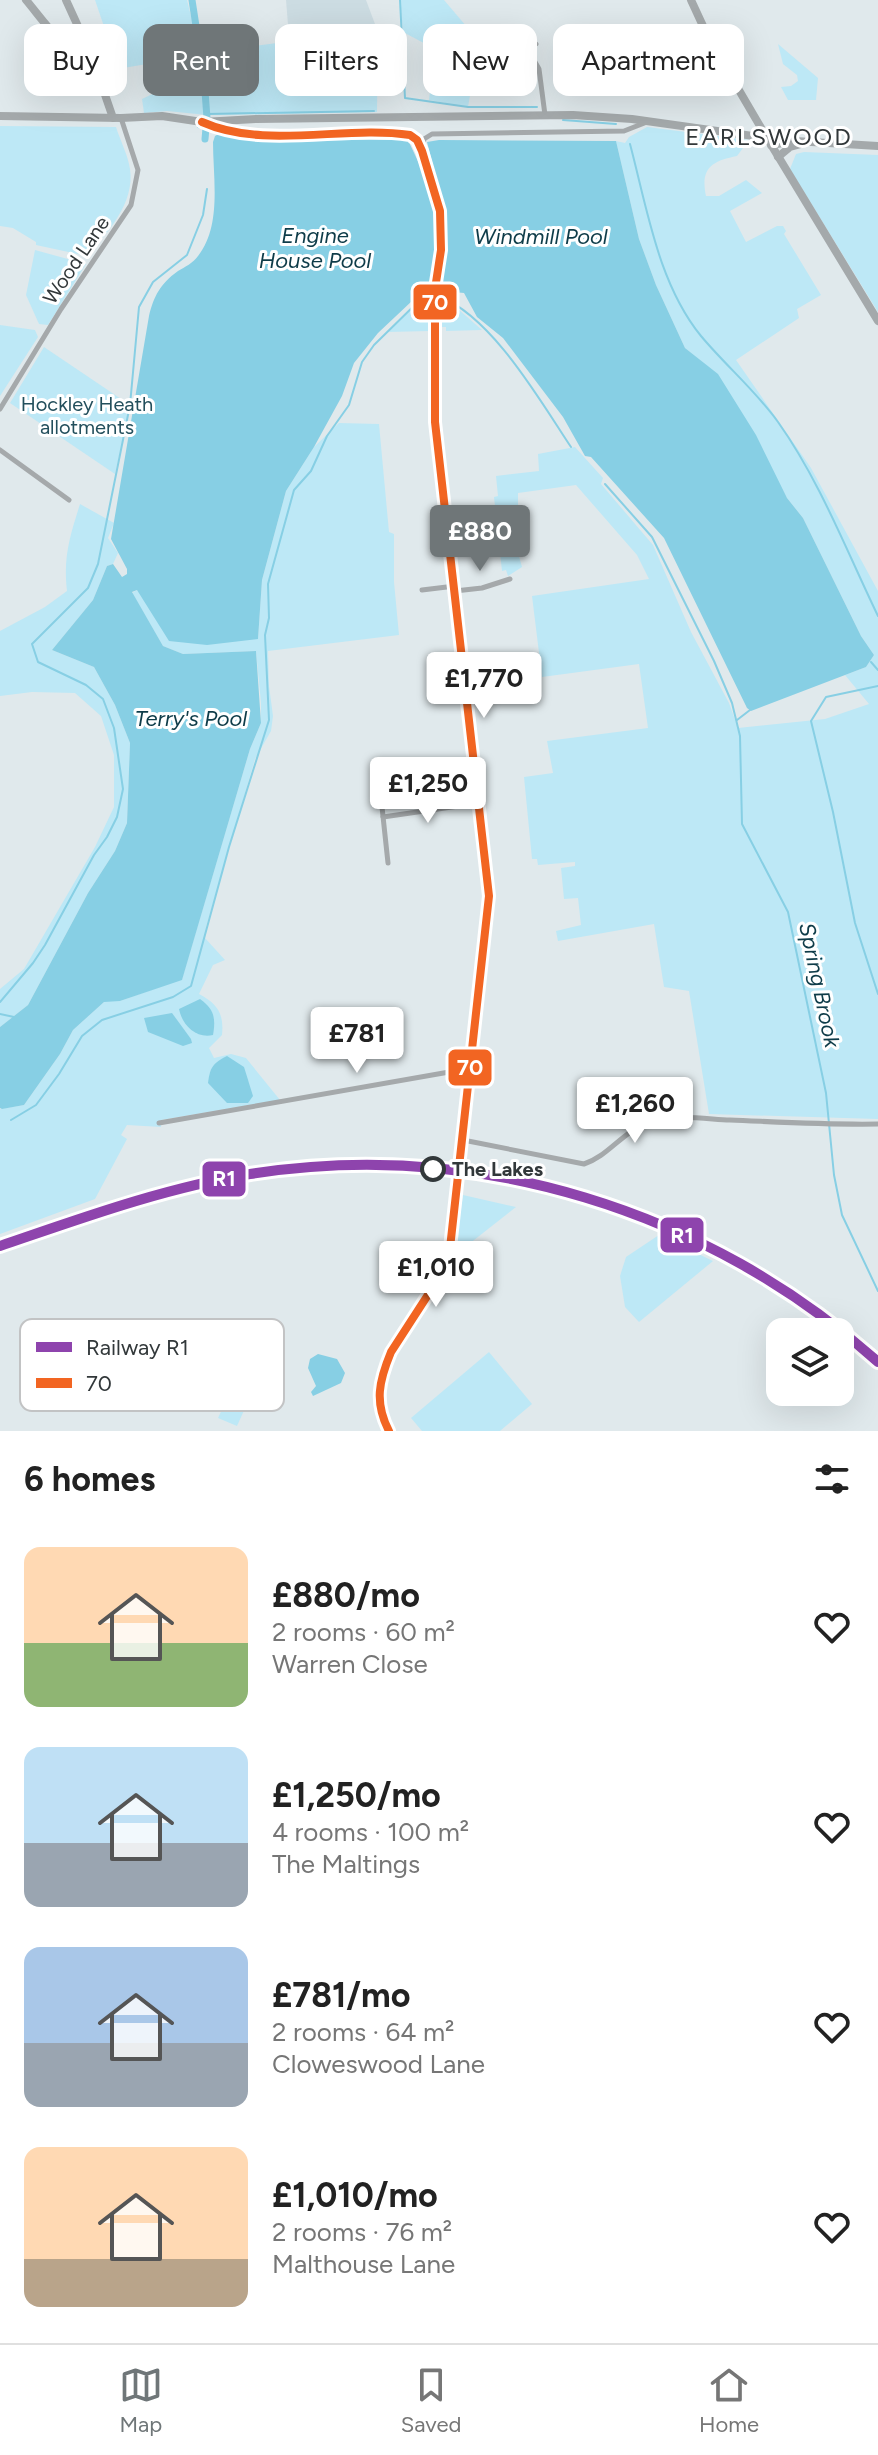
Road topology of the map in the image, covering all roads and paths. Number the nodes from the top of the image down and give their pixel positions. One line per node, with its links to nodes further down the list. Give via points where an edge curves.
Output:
1 (26, 0): 4 (street)
2 (66, 0): 5 (street)
3 (691, 0): 13 (street)
4 (47, 24)
5 (77, 24)
6 (537, 66): 9 (street)
7 (108, 96): 10 (street)
8 (0, 116): 10 (street)
9 (545, 116): 11 (street); 12 (street)
10 (117, 118): 11 (street, via 162,116); 19 (street, Wood Lane, via 138,170 131,205)
11 (202, 122): 16 (street, via 271,135 403,134 414,137)
12 (648, 122): 13 (street); 16 (street, via 624,131 432,134 424,139)
13 (769, 142): 14 (street); 17 (street)
14 (806, 142): 15 (street); 17 (street)
15 (878, 146)
16 (422, 151): 23 (street, via 440,211 435,422)
17 (778, 157): 18 (street)
18 (878, 321)
19 (0, 409)
20 (0, 450): 21 (street)
21 (69, 500)
22 (510, 579): 23 (street)
23 (455, 589): 24 (street); 25 (street)
24 (422, 590)
25 (479, 803): 27 (street); 29 (street, via 489,899)
26 (382, 807): 27 (street)
27 (383, 817): 28 (street)
28 (388, 863)
29 (472, 1068): 30 (street); 32 (street)
30 (159, 1123)
31 (876, 1124): 32 (street, via 669,1118 637,1127 584,1164)
32 (463, 1140): 33 (street, via 446,1267 391,1352 378,1390)
33 (389, 1431)

